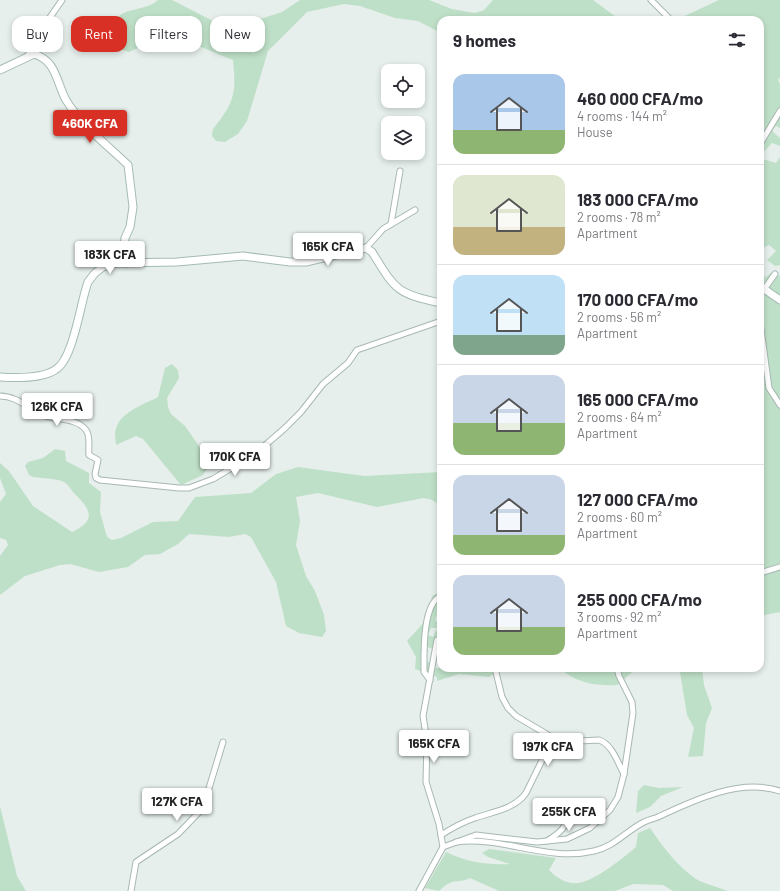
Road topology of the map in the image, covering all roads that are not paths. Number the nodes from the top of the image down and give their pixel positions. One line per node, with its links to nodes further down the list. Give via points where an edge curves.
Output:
1 (62, 0): 4 (street)
2 (651, 0): 3 (street)
3 (667, 16)
4 (28, 55): 5 (street); 12 (street, via 34,54 47,60 76,114 128,165 133,207 125,238)
5 (0, 70)
6 (780, 111): 7 (street)
7 (764, 137)
8 (400, 171): 10 (street)
9 (415, 210): 10 (street)
10 (391, 224): 11 (street)
11 (366, 248): 12 (street, via 306,262 243,256 177,262); 17 (street, via 372,252 398,290)
12 (126, 263): 20 (street, via 104,267 88,282 70,348 59,367 37,375)
13 (775, 274): 14 (street)
14 (764, 285)
15 (764, 288): 16 (street)
16 (780, 300)
17 (437, 302)
18 (437, 322): 21 (street, via 357,350 348,363 313,395 301,412 255,454 213,479 189,488 100,480 95,474 98,460 89,455 85,429 67,420 44,416 20,400)
19 (764, 351): 22 (street, via 769,388)
20 (0, 377)
21 (0, 396)
22 (780, 405)
23 (780, 567): 24 (street)
24 (764, 571)
25 (437, 600): 29 (street, via 430,611 425,637 424,672)
26 (437, 640): 29 (street)
27 (496, 672): 30 (street, via 502,697 508,708)
28 (617, 672): 32 (street, via 633,709)
29 (430, 680): 35 (street, via 424,716 427,741 425,772)
30 (546, 735): 32 (street, via 564,742 604,742); 35 (street, via 550,739 550,744 521,800 454,827)
31 (223, 742): 39 (street, via 203,808 178,834 136,862)
32 (624, 774): 37 (street, via 616,801 598,822 571,837)
33 (780, 791): 36 (street, via 760,787 736,789 697,800 643,823 611,845 586,853 544,853 483,841)
34 (564, 808): 37 (street, via 567,821 558,834)
35 (441, 835): 38 (street)
36 (456, 842): 37 (street, via 481,835); 38 (street)
37 (546, 842)
38 (443, 847): 40 (street)
39 (131, 891)
40 (419, 891)

